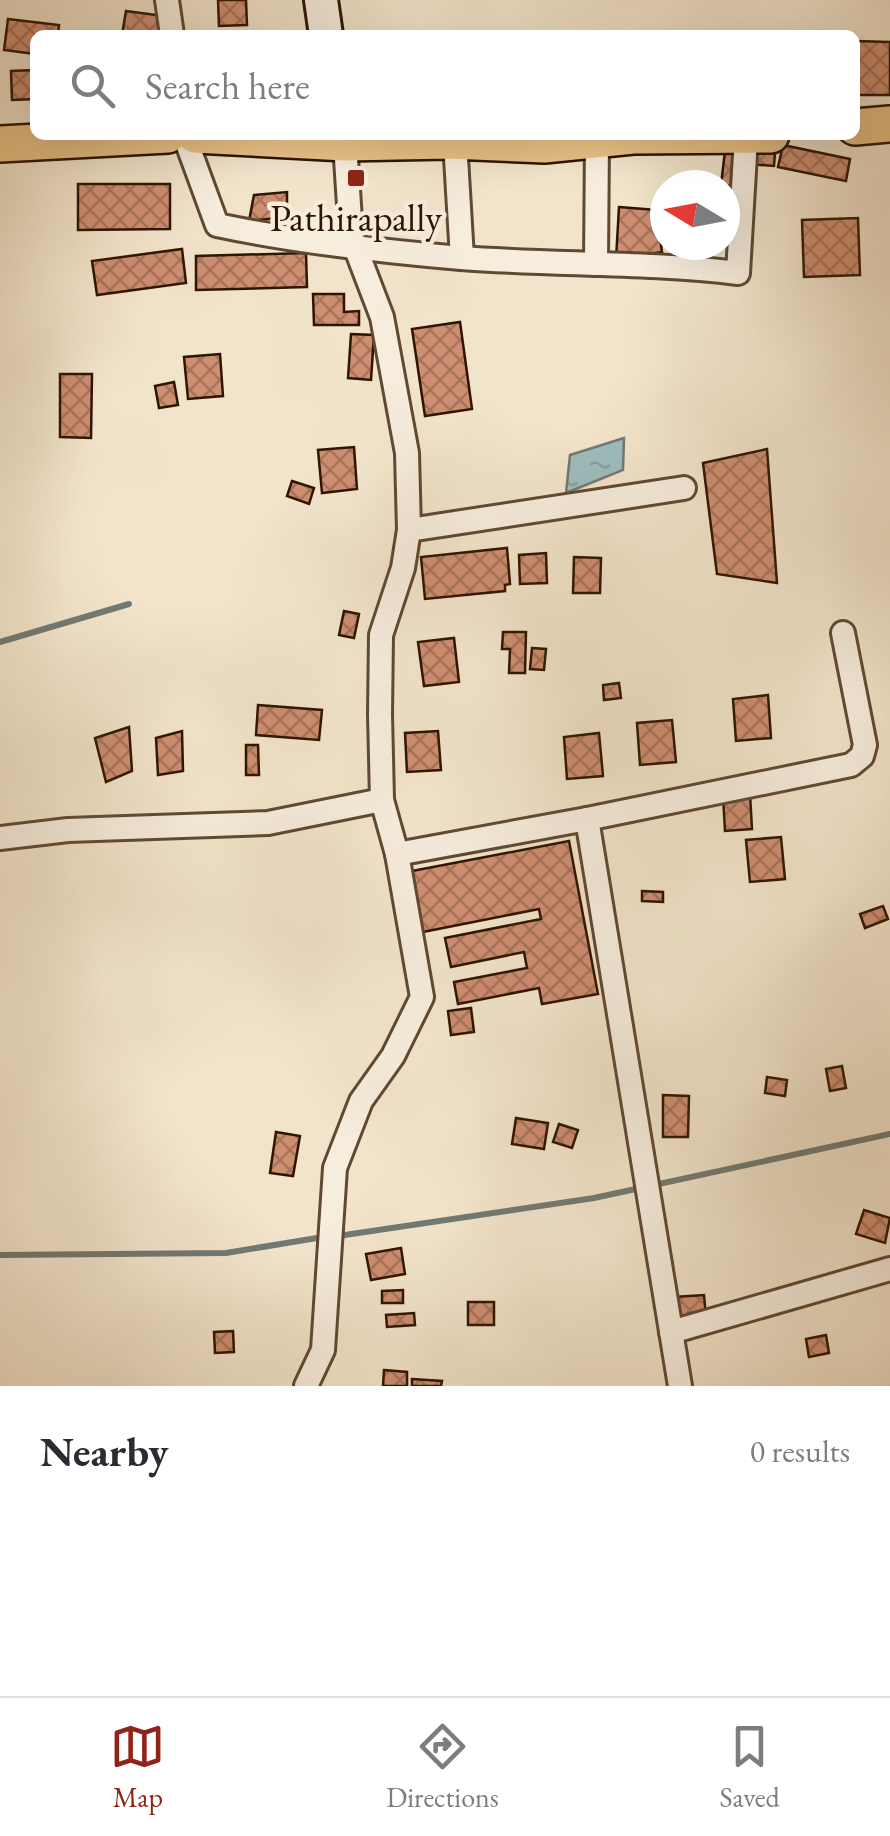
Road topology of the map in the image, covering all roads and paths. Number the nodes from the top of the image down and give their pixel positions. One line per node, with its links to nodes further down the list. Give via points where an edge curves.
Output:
1 (167, 0): 3 (street)
2 (321, 0): 4 (main road)
3 (171, 30)
4 (325, 30)
5 (890, 124): 6 (main road)
6 (860, 127)
7 (75, 140): 14 (main road)
8 (186, 140): 15 (street, via 217,224)
9 (343, 140): 15 (street)
10 (399, 140): 13 (main road)
11 (598, 140): 13 (main road); 17 (street)
12 (757, 140): 17 (street, via 738,273)
13 (455, 141): 16 (street)
14 (0, 144)
15 (354, 246): 16 (street); 19 (street, via 382,317 406,453)
16 (462, 258): 17 (street)
17 (596, 264)
18 (684, 488): 19 (street)
19 (409, 530): 21 (street, via 404,568 381,634)
20 (843, 632): 22 (street, via 865,745 851,765)
21 (382, 800): 23 (street, via 268,824); 24 (street)
22 (587, 819): 24 (street); 26 (street)
23 (0, 838)
24 (397, 854): 27 (street, via 422,997 393,1056 361,1100 335,1168 323,1350)
25 (890, 1269): 26 (street)
26 (671, 1332): 28 (street)
27 (306, 1386)
28 (680, 1386)

